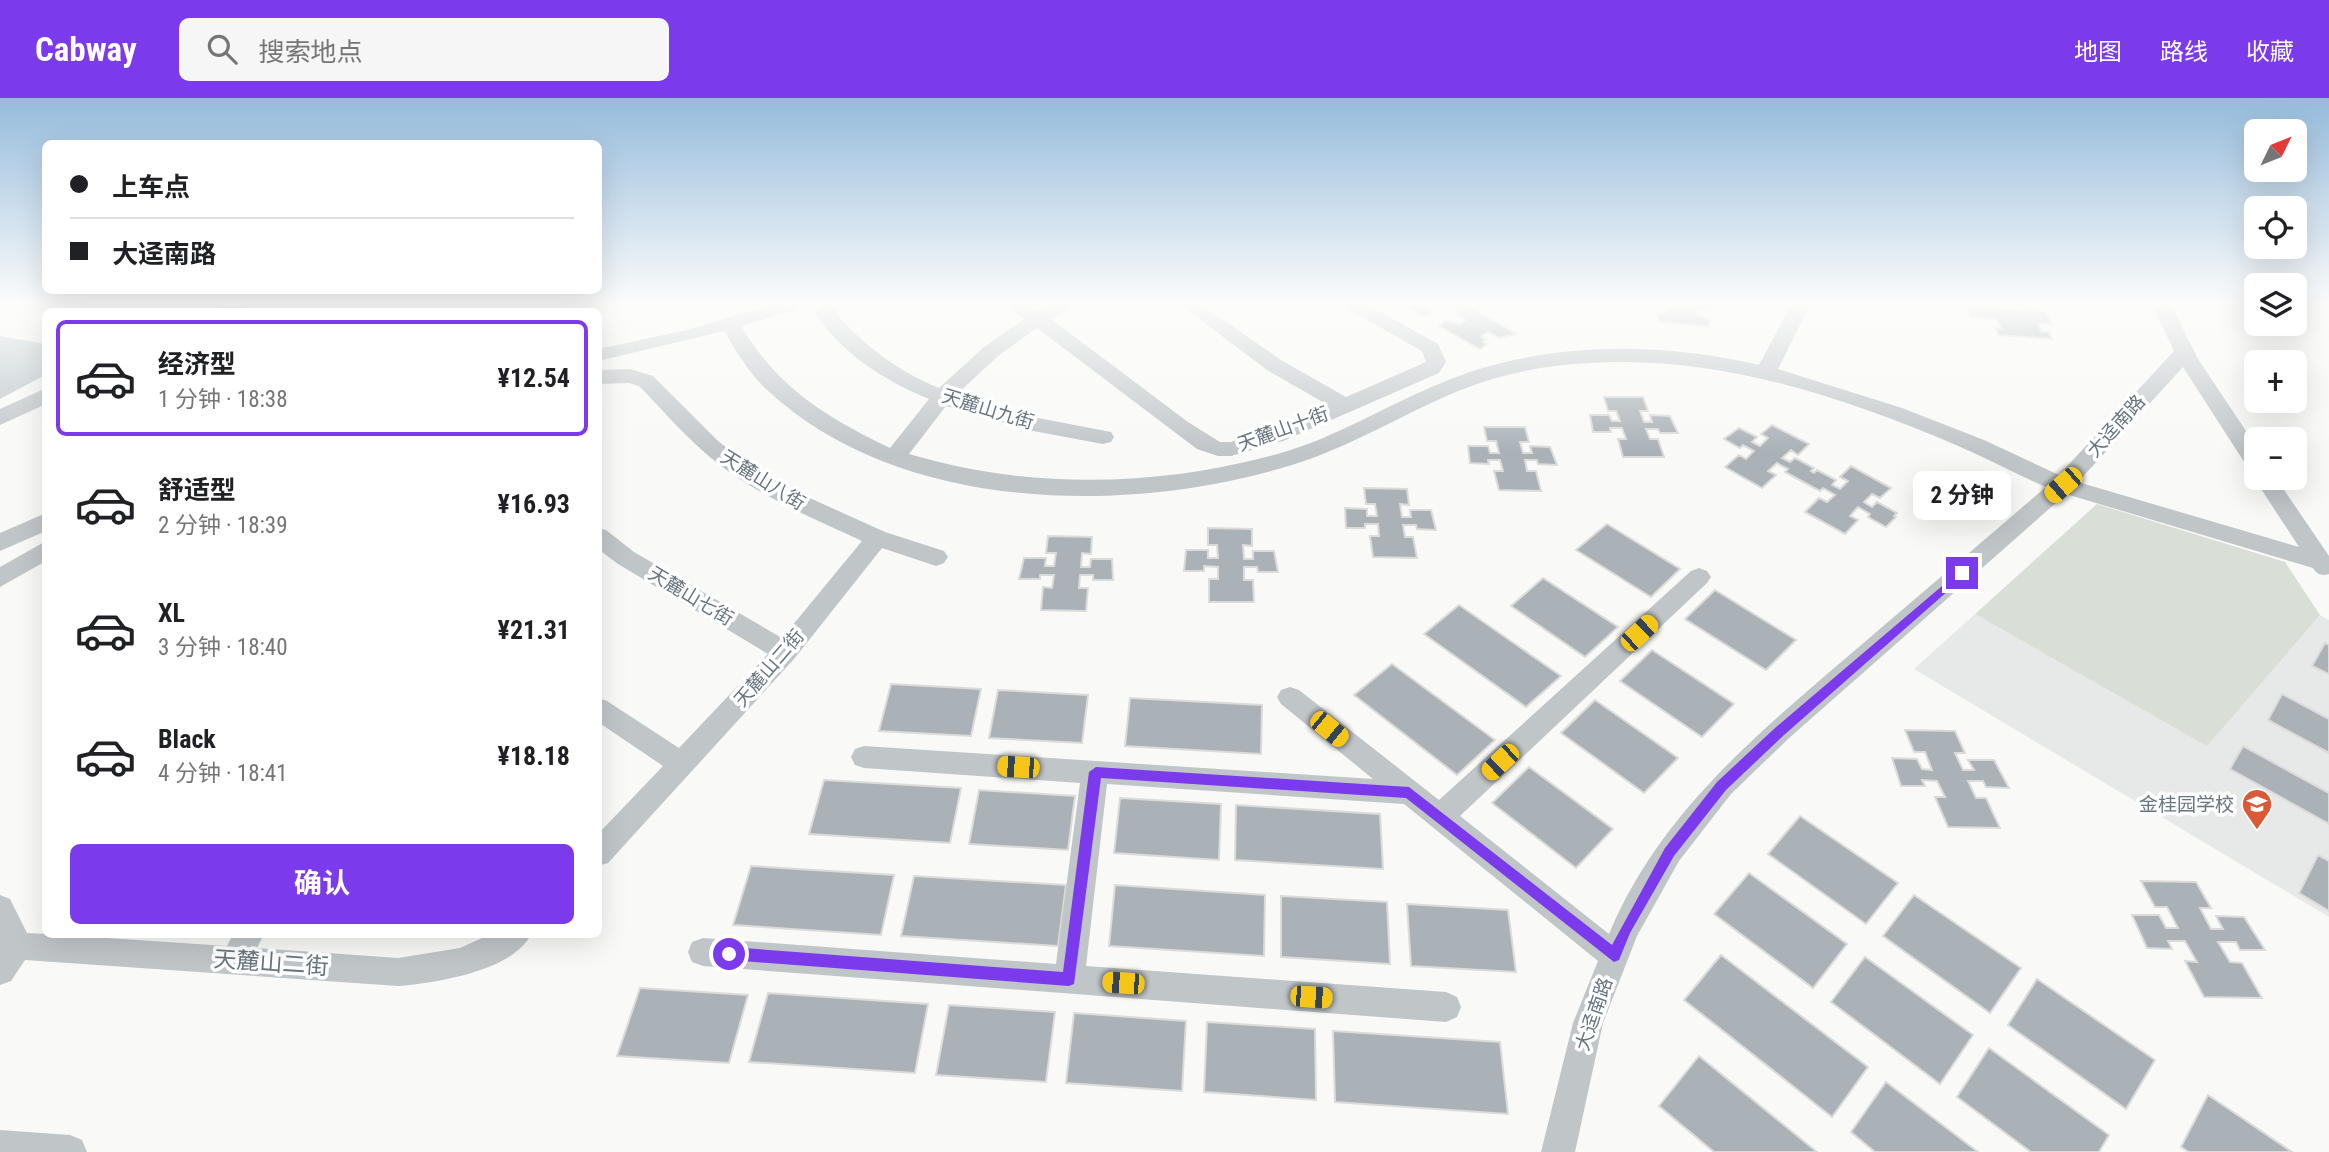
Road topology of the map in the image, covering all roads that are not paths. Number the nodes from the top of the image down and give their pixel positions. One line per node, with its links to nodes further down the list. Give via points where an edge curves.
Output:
1 (748, 354): 18 (street, via 774,385 803,409 838,431)
2 (866, 354): 13 (street, 天麓山九街)
3 (988, 354): 13 (street)
4 (1084, 354): 14 (street, 天麓山十街, via 1161,414 1218,449 1275,436)
5 (1258, 354): 14 (street)
6 (1433, 354): 14 (street, 天麓山十街, via 1432,368)
7 (1775, 354): 10 (street)
8 (2183, 354): 19 (street, 大迳南路)
9 (2186, 354): 17 (street)
10 (1766, 372): 18 (street, via 1643,356 1529,364 1452,386 1293,457 1192,482 1137,488 1027,486 974,478); 19 (street, via 1921,422)
11 (605, 376): 22 (street, 天麓山八街, via 646,381 710,446 744,472 828,518)
12 (42, 397): 15 (street)
13 (942, 397): 16 (street, 天麓山九街, via 1003,416); 18 (street)
14 (1345, 406)
15 (0, 418)
16 (1103, 437)
17 (2244, 444)
18 (896, 456)
19 (2063, 485): 27 (street); 44 (street, 大迳南路, via 1721,786 1669,852)
20 (2273, 490): 27 (street)
21 (42, 524): 24 (street)
22 (877, 538): 26 (street, 天麓山八街); 30 (street, 天麓山二街)
23 (602, 539): 30 (street, 天麓山七街)
24 (0, 543)
25 (42, 552): 29 (street)
26 (936, 557)
27 (2324, 568)
28 (1699, 577): 37 (street)
29 (0, 578)
30 (785, 652): 34 (street, 天麓山二街)
31 (1290, 697): 36 (street)
32 (602, 711): 34 (street)
33 (864, 757): 35 (street)
34 (683, 765): 38 (street, 天麓山二街)
35 (1096, 772): 36 (street); 46 (street)
36 (1409, 793): 37 (street)
37 (1440, 817): 44 (street)
38 (602, 850)
39 (0, 908): 41 (street)
40 (509, 938): 42 (street, 天麓山二街, via 475,958 436,970 398,972)
41 (18, 946): 42 (street, 天麓山二街); 45 (street)
42 (243, 947)
43 (703, 952): 46 (street)
44 (1614, 956): 50 (street, 大迳南路, via 1588,1023)
45 (0, 971)
46 (1069, 979): 47 (street)
47 (1446, 1007)
48 (0, 1147): 49 (street)
49 (70, 1152)
50 (1558, 1152)

